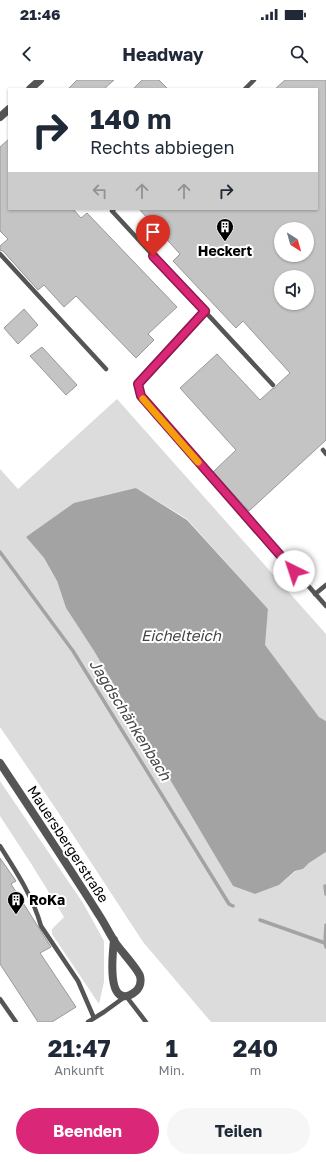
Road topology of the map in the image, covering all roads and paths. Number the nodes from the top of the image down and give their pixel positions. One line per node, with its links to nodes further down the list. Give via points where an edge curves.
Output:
1 (40, 80): 3 (street)
2 (254, 80): 4 (lane)
3 (31, 88)
4 (246, 88)
5 (8, 110): 6 (street)
6 (0, 117)
7 (112, 210): 9 (lane)
8 (0, 254): 10 (lane)
9 (205, 311): 11 (lane); 13 (lane, via 138,384 141,396)
10 (106, 369)
11 (273, 385)
12 (326, 584): 13 (lane)
13 (315, 594): 14 (lane)
14 (326, 606)
15 (0, 763): 17 (street, Mauersbergerstraße)
16 (0, 846): 20 (lane, via 18,875 41,926 78,981)
17 (114, 940): 18 (street, via 112,975 118,992); 18 (street, Mauersbergerstraße, via 140,974 141,984 138,990)
18 (126, 996): 20 (lane); 23 (lane)
19 (0, 999): 21 (lane)
20 (94, 1018): 22 (lane)
21 (16, 1022)
22 (88, 1022)
23 (146, 1022)

